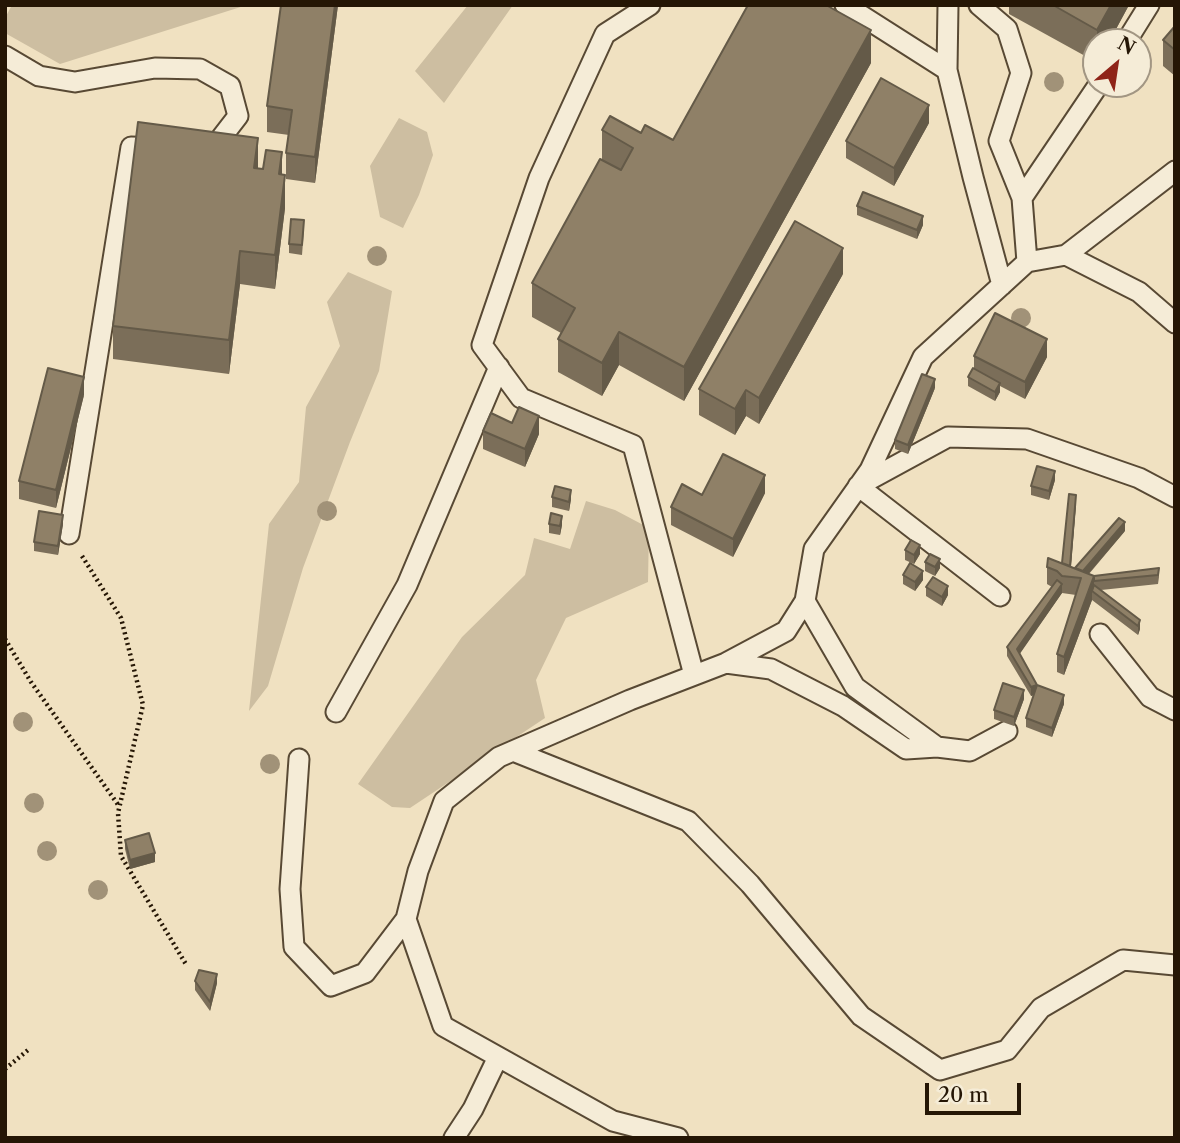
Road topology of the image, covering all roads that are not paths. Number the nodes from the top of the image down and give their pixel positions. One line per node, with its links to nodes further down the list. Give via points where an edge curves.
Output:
1 (650, 5): 16 (lane, via 605,34 539,178 482,345)
2 (845, 5): 8 (lane)
3 (948, 5): 8 (lane)
4 (979, 5): 11 (lane, via 1007,29 1021,73 999,141)
5 (1149, 5): 6 (lane)
6 (1135, 28)
7 (5, 56): 19 (lane, via 39,76 75,82 155,68 200,69 230,86 238,116 211,150 131,147)
8 (947, 70): 14 (lane)
9 (1090, 98): 11 (lane)
10 (1175, 171): 12 (lane)
11 (1022, 198): 13 (lane)
12 (1066, 255): 13 (lane); 15 (lane, via 1139,292)
13 (1027, 262): 14 (lane)
14 (1002, 285): 17 (lane, via 923,357 870,470)
15 (1175, 323)
16 (499, 367): 24 (lane, via 521,398 633,445); 26 (lane, via 407,585)
17 (858, 486): 18 (lane, via 948,437 1027,439 1139,478); 20 (lane); 21 (lane, via 814,549)
18 (1175, 498)
19 (69, 534)
20 (1000, 596)
21 (805, 601): 23 (lane, via 786,631); 28 (lane, via 855,687)
22 (1100, 634): 25 (lane, via 1150,698)
23 (726, 663): 24 (lane); 28 (lane, via 771,669 843,706 906,749)
24 (694, 676): 29 (lane)
25 (1175, 710)
26 (336, 712)
27 (1006, 731): 28 (lane, via 970,751)
28 (937, 747)
29 (513, 751): 31 (lane, via 443,801); 32 (lane, via 688,821 750,884 861,1016 940,1070 1007,1050 1041,1008 1123,960)
30 (299, 759): 31 (lane, via 290,889 294,947 331,986 365,973)
31 (406, 919): 33 (lane, via 443,1026)
32 (1175, 965)
33 (498, 1057): 34 (lane); 35 (lane, via 613,1121)
34 (454, 1138)
35 (678, 1138)

